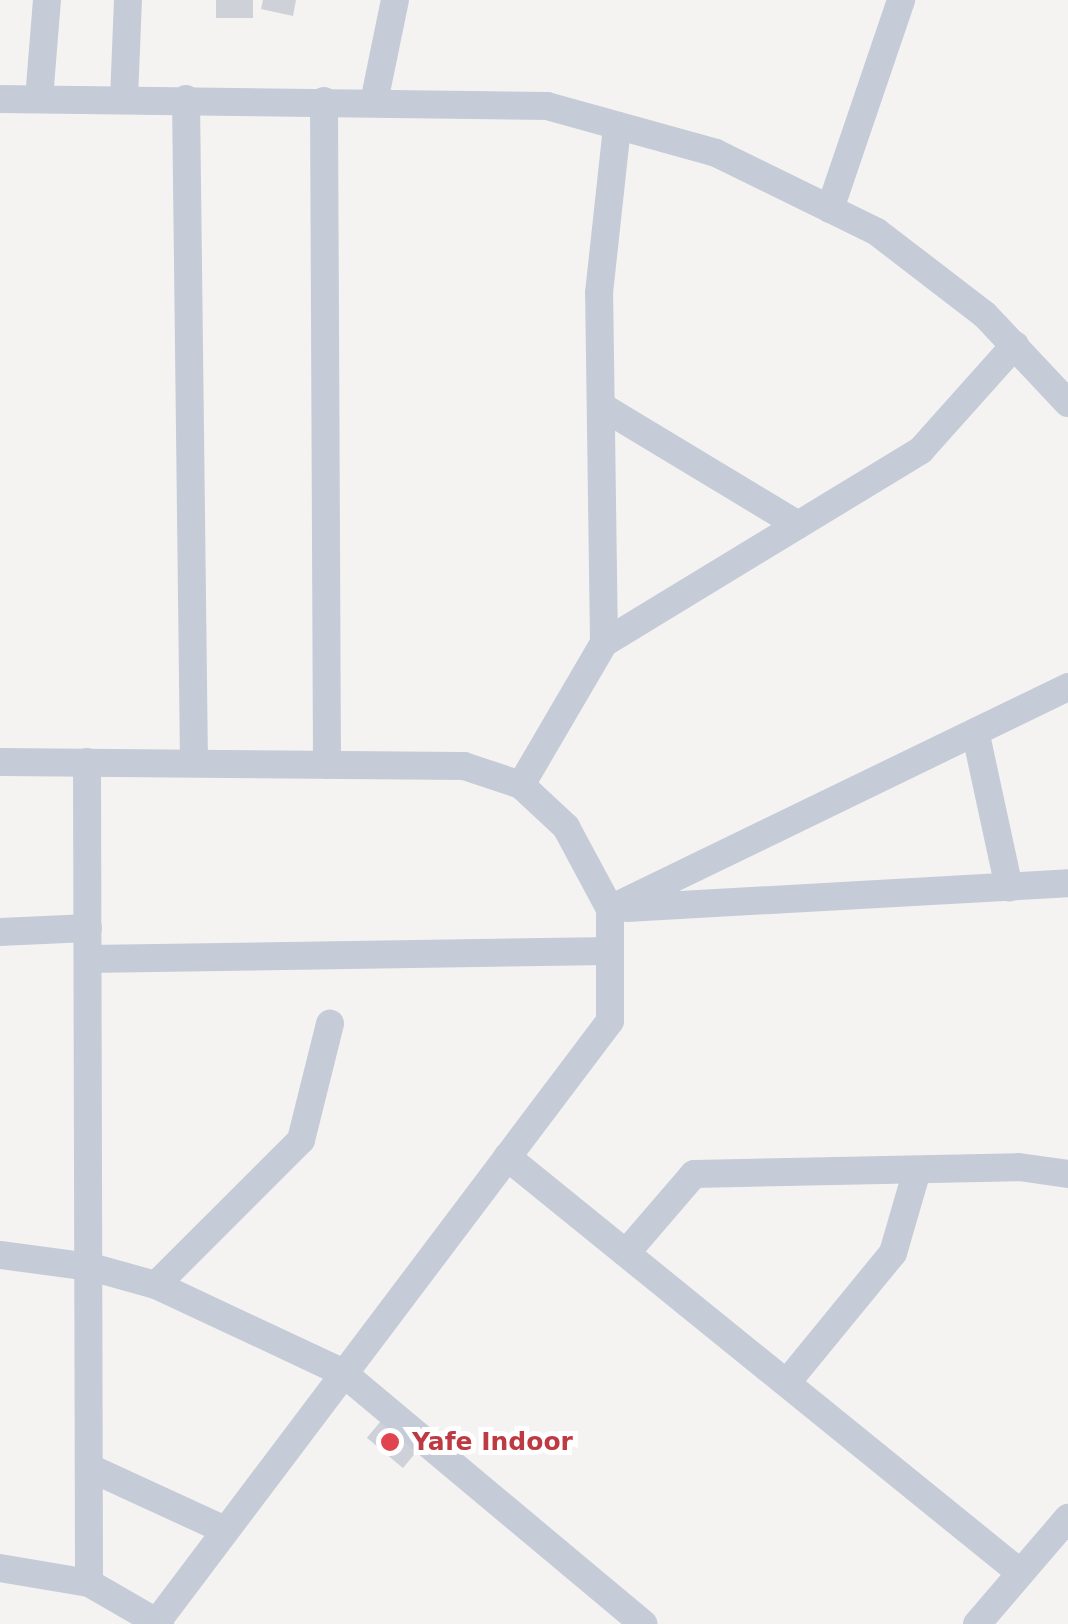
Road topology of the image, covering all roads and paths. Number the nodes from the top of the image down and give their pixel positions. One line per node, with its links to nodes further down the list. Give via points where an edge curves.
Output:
1 (47, 0): 6 (street)
2 (128, 0): 7 (street)
3 (394, 0): 10 (street)
4 (901, 0): 12 (street)
5 (0, 99): 6 (street)
6 (40, 99): 7 (street)
7 (124, 99): 8 (street)
8 (186, 99): 9 (street); 22 (street)
9 (324, 101): 10 (street); 23 (street)
10 (374, 102): 11 (street, via 546,106)
11 (617, 126): 12 (street, via 716,154); 15 (street, via 599,293)
12 (830, 209): 13 (street, via 877,232)
13 (1015, 345): 14 (street); 16 (street, via 921,450)
14 (1068, 404)
15 (601, 406): 16 (street); 17 (street)
16 (798, 525): 17 (street)
17 (604, 643): 24 (street)
18 (1068, 686): 19 (street)
19 (976, 735): 26 (street); 27 (street)
20 (0, 762): 21 (street)
21 (87, 762): 22 (street); 28 (street)
22 (194, 763): 23 (street)
23 (326, 764): 24 (street, via 464,766)
24 (522, 785): 27 (street, via 566,827)
25 (1068, 883): 26 (street)
26 (1009, 887): 27 (street)
27 (610, 908): 30 (street)
28 (88, 928): 29 (street); 31 (street)
29 (0, 932)
30 (610, 951): 31 (street); 33 (street, via 610,1021)
31 (88, 959): 38 (street)
32 (330, 1024): 39 (street, via 301,1140)
33 (507, 1157): 36 (street); 40 (street)
34 (916, 1174): 35 (street, via 1018,1167); 36 (street, via 694,1174); 41 (street, via 892,1253)
35 (1068, 1174)
36 (626, 1254): 41 (street)
37 (0, 1255): 38 (street)
38 (91, 1267): 39 (street); 42 (street)
39 (156, 1285): 40 (street)
40 (342, 1372): 44 (street); 49 (street)
41 (789, 1380): 46 (street)
42 (90, 1468): 44 (street); 47 (street)
43 (1068, 1518): 46 (street)
44 (225, 1530): 48 (street)
45 (0, 1568): 47 (street)
46 (1018, 1572): 50 (street)
47 (89, 1583): 48 (street)
48 (158, 1623)
49 (643, 1624)
50 (977, 1624)

